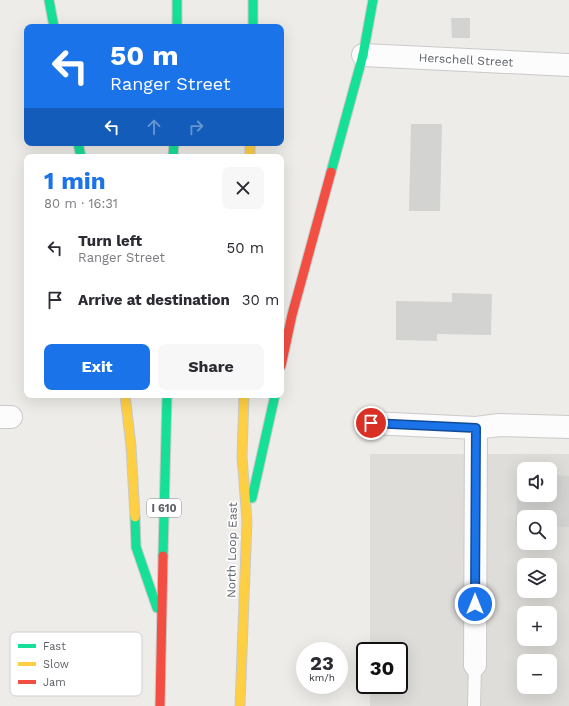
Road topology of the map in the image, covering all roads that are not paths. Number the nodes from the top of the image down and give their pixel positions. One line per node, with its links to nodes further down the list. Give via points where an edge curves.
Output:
1 (49, 0): 5 (main road)
2 (177, 0): 6 (main road)
3 (253, 0): 7 (main road)
4 (373, 0): 8 (main road)
5 (53, 24)
6 (177, 24)
7 (253, 24)
8 (363, 55): 9 (street, Herschell Street); 10 (main road)
9 (569, 65)
10 (284, 352)
11 (125, 398): 19 (main road, via 131,446 136,547)
12 (167, 398): 19 (main road, I 610)
13 (244, 398): 18 (main road, North Loop East, via 242,457)
14 (274, 398): 18 (main road)
15 (371, 423): 17 (street)
16 (569, 427): 17 (street, via 499,425)
17 (476, 428): 20 (street)
18 (247, 521): 22 (main road, North Loop East)
19 (161, 620): 21 (main road, I 610)
20 (475, 665): 23 (lane)
21 (160, 706)
22 (240, 706)
23 (474, 706)

